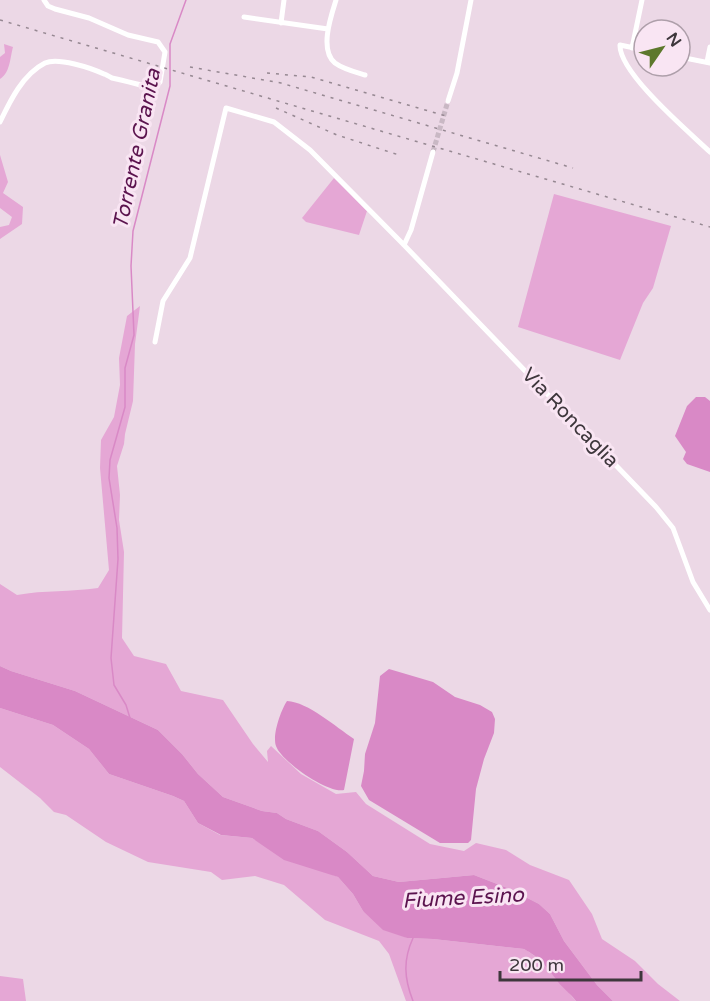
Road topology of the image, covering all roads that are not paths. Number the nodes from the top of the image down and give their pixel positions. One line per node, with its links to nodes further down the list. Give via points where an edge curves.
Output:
1 (44, 0): 18 (street, via 55,9 154,40 164,48 162,78 153,88 52,61 32,74)
2 (284, 0): 8 (street)
3 (336, 0): 9 (street)
4 (471, 0): 17 (street)
5 (642, 0): 7 (street)
6 (244, 17): 8 (street)
7 (638, 18)
8 (281, 22): 9 (street)
9 (328, 29): 15 (street, via 328,53 333,61)
10 (710, 47): 13 (street)
11 (632, 48): 14 (street, via 620,45)
12 (692, 59): 13 (street)
13 (709, 62)
14 (632, 72)
15 (365, 75)
16 (636, 78): 20 (street)
17 (448, 101)
18 (0, 122)
19 (433, 152): 21 (street)
20 (710, 152)
21 (404, 245): 22 (street, Via Roncaglia, via 289,132 269,120 226,108 190,258 163,301); 23 (street, Via Roncaglia, via 666,519 693,582)
22 (155, 342)
23 (710, 610)

